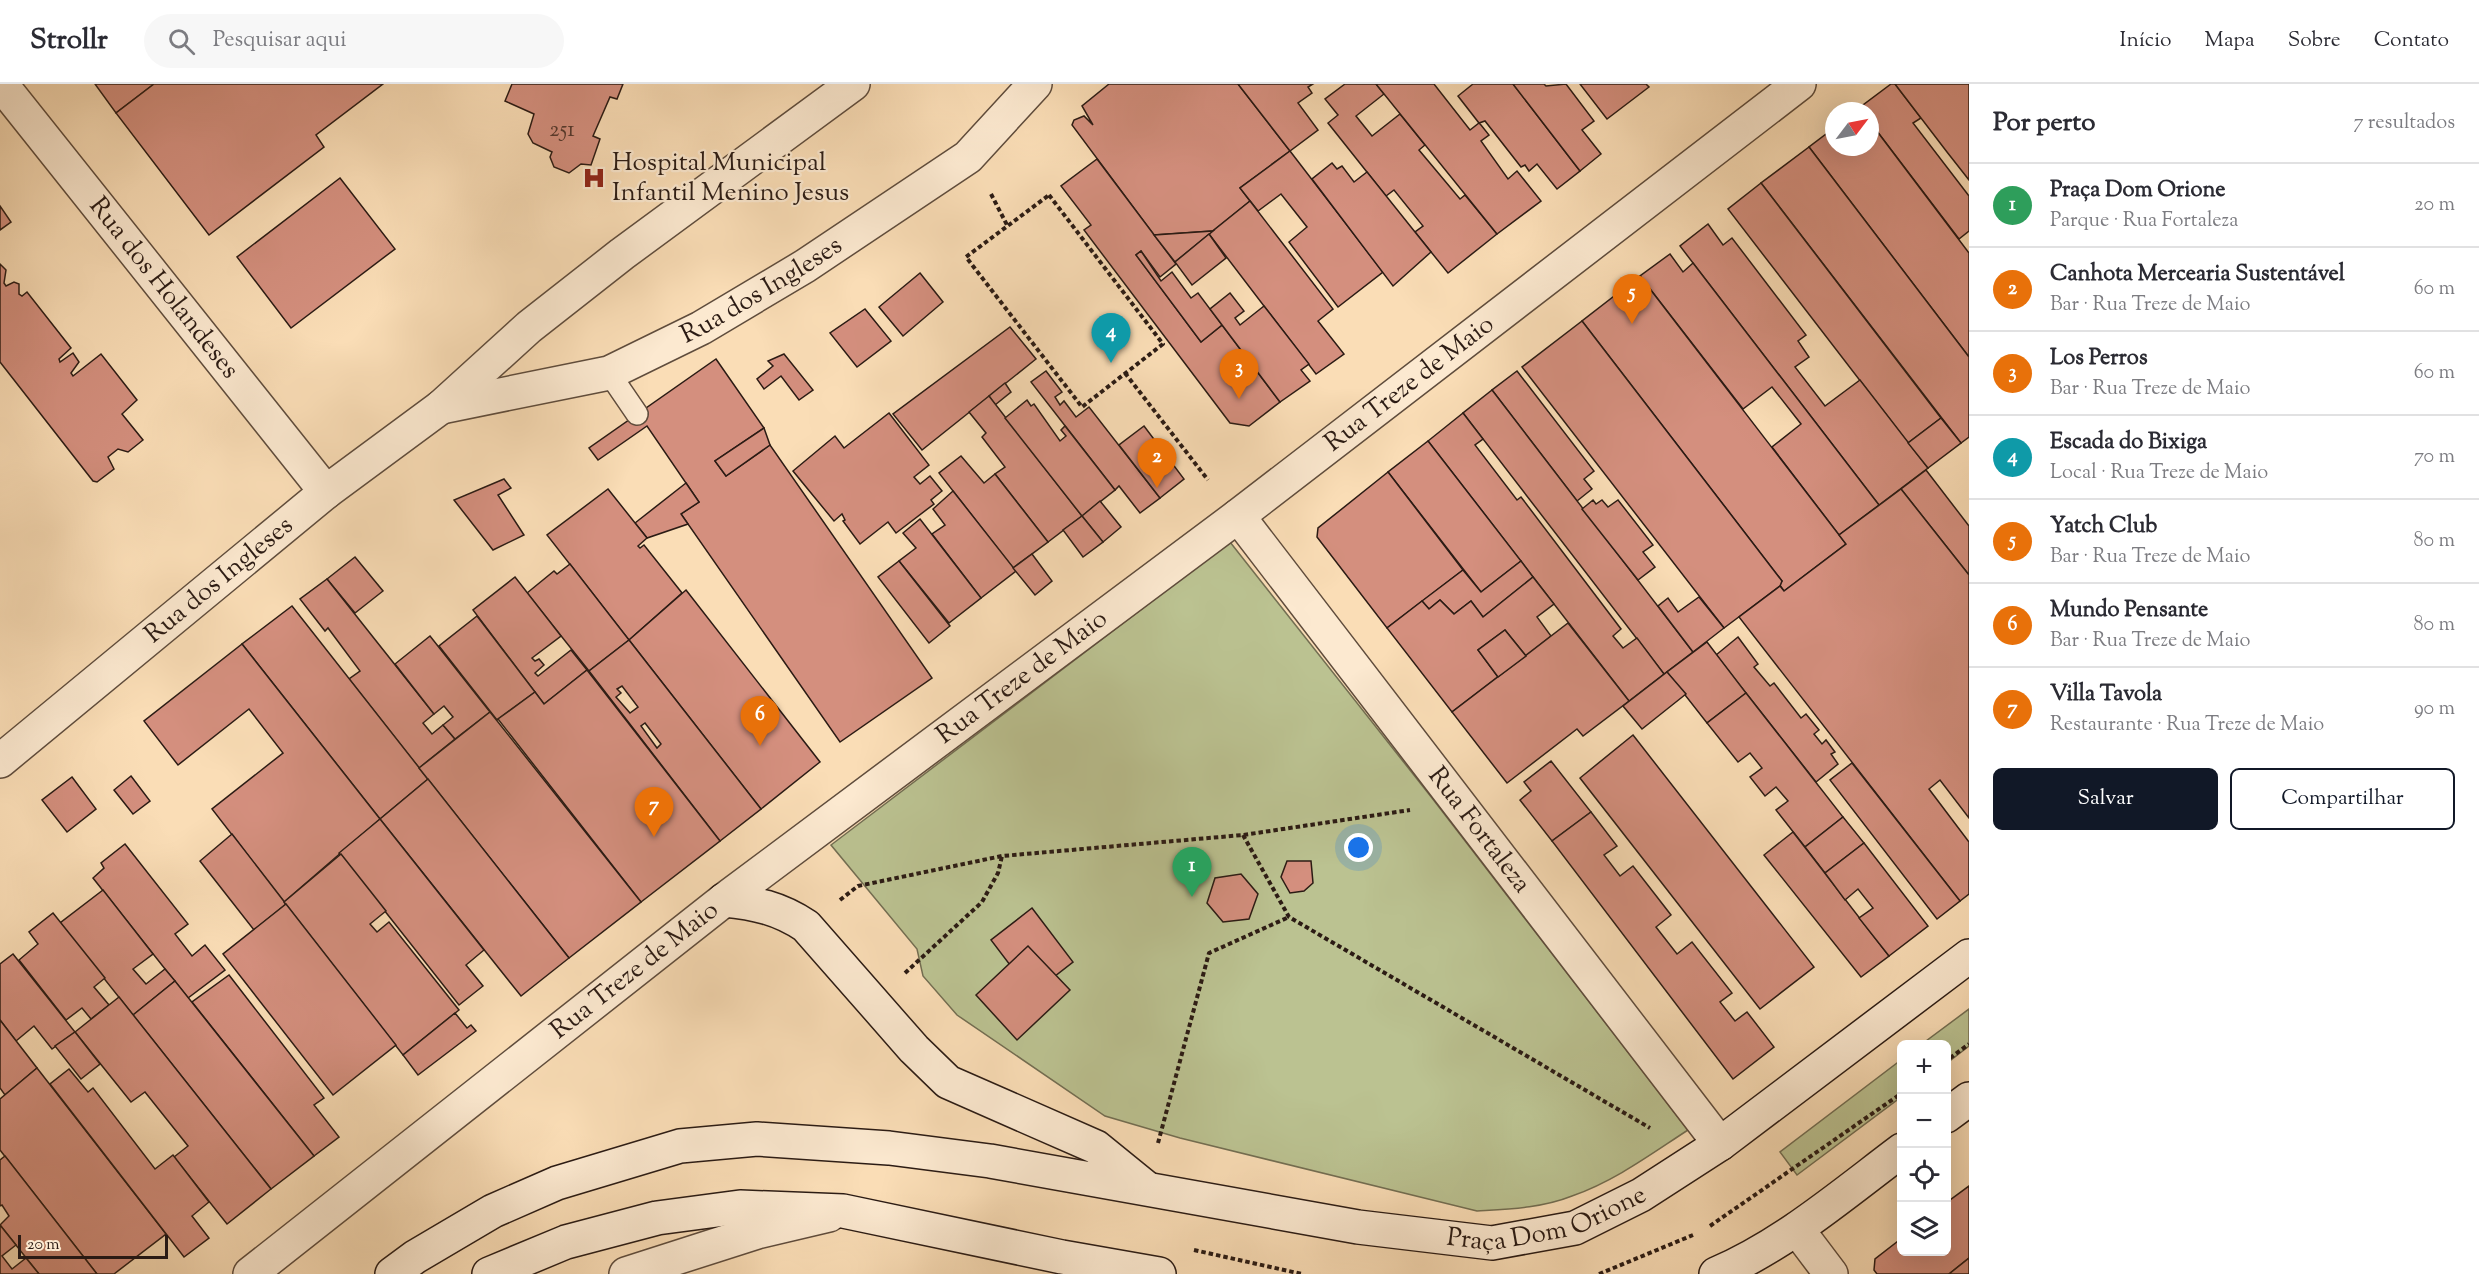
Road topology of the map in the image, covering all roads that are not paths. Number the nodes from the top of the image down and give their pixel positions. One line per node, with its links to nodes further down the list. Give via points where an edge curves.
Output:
1 (2, 84): 8 (street, Rua dos Holandeses)
2 (853, 84): 6 (street, Rua dos Ingleses, via 622,254 529,327)
3 (1035, 84): 5 (street, Rua dos Ingleses, via 968,157 795,272 701,328)
4 (1799, 84): 9 (street, Rua Treze de Maio)
5 (609, 373): 6 (street, Rua dos Ingleses); 7 (lane)
6 (441, 407): 8 (street, Rua dos Ingleses)
7 (637, 414)
8 (326, 492): 10 (street, Rua dos Ingleses)
9 (1238, 516): 11 (street, Rua Treze de Maio); 15 (street, Rua Fortaleza, via 1458,803)
10 (0, 761)
11 (724, 900): 17 (street, via 760,903 806,926 948,1082 1096,1148); 21 (street, Rua Treze de Maio)
12 (1969, 956): 15 (street, Praça Dom Orione)
13 (1969, 1099): 14 (street)
14 (1951, 1113)
15 (1711, 1151): 17 (street, Praça Dom Orione, via 1641,1195 1575,1228 1492,1243 1358,1227)
16 (1897, 1154): 19 (street)
17 (1146, 1187): 22 (street, Praça Dom Orione, via 889,1148 757,1139 680,1146 557,1183 504,1206)
18 (843, 1211): 23 (street, via 740,1207 657,1218 566,1242); 24 (street, via 757,1232); 25 (street)
19 (1797, 1229): 20 (street); 26 (street)
20 (1730, 1270)
21 (250, 1274)
22 (392, 1274)
23 (489, 1274)
24 (626, 1274)
25 (1160, 1274)
26 (1831, 1274)

